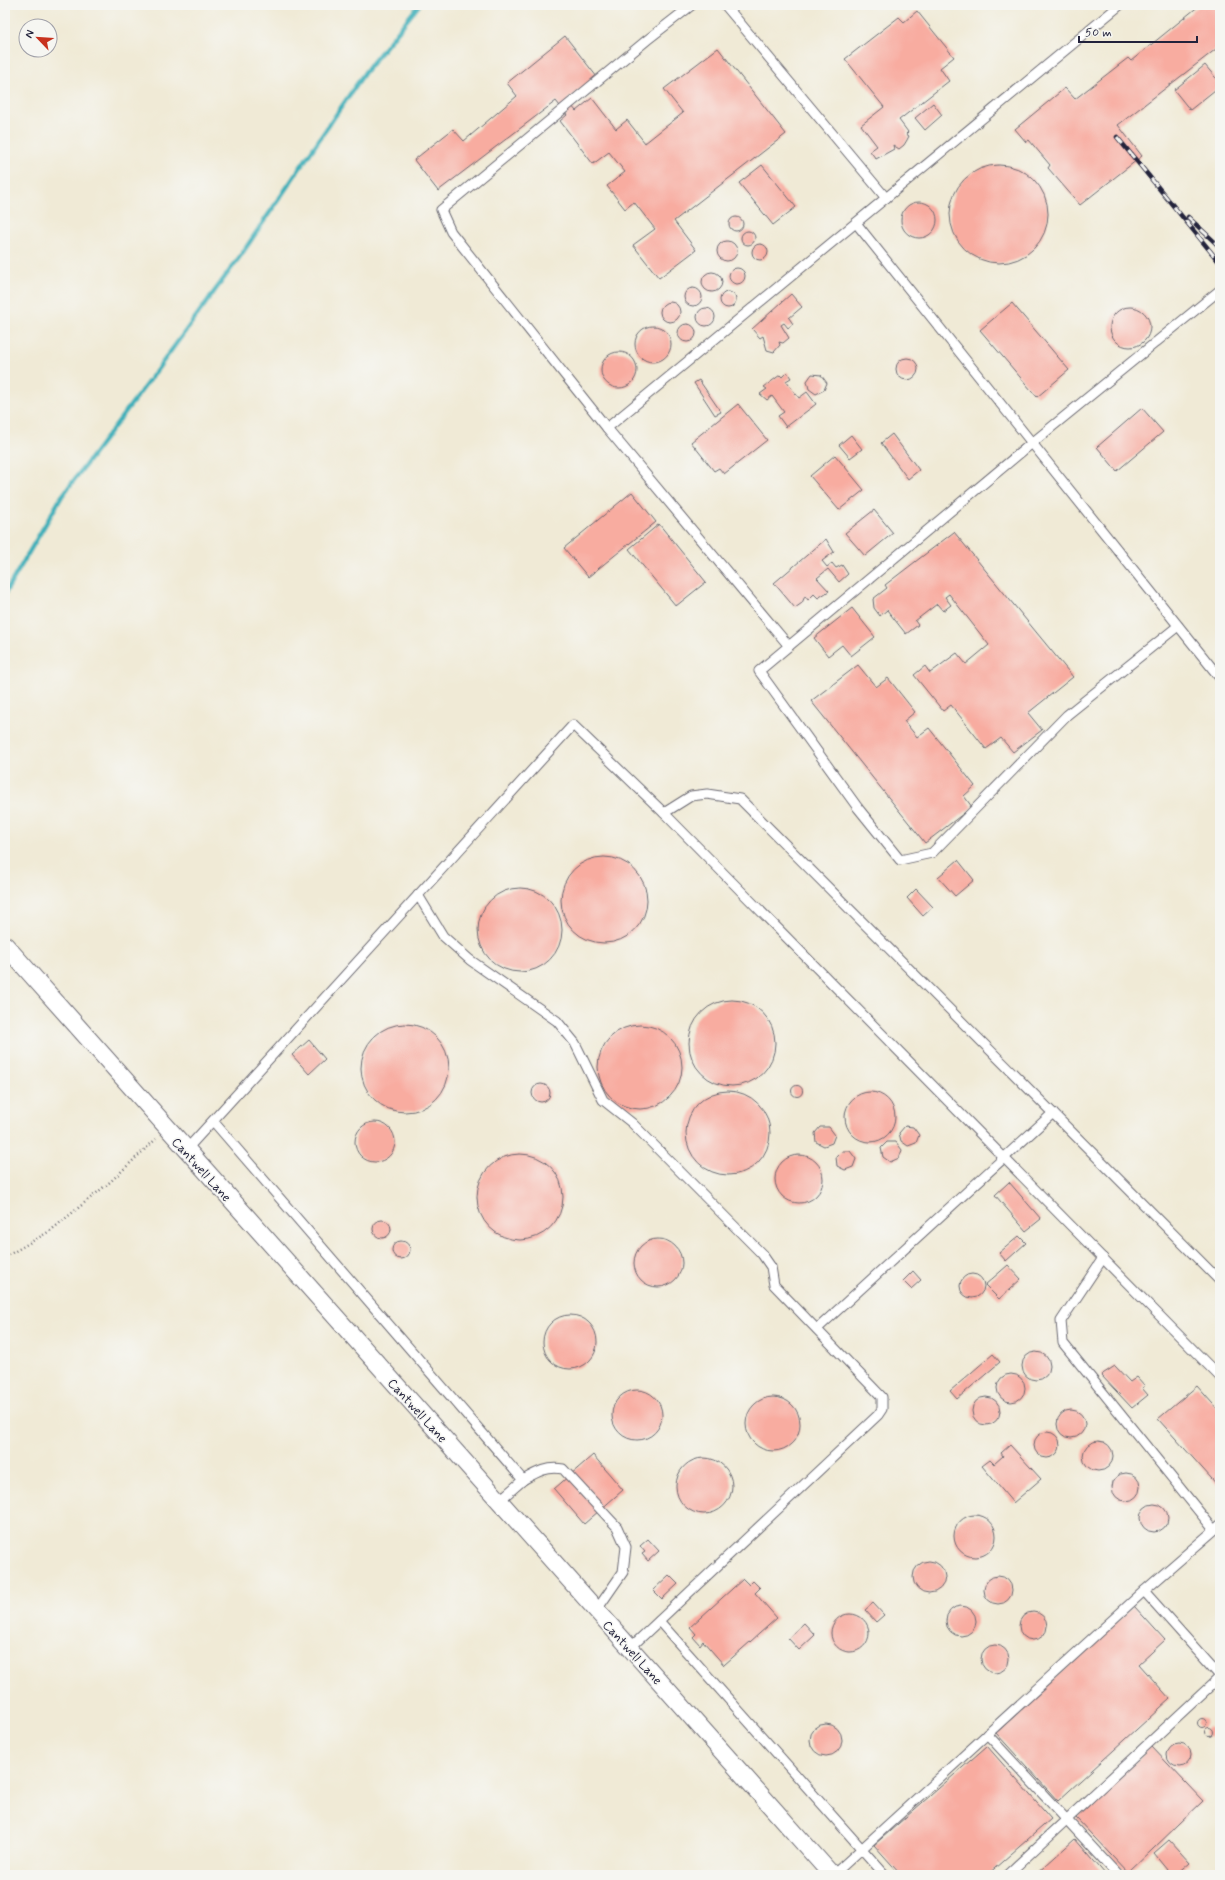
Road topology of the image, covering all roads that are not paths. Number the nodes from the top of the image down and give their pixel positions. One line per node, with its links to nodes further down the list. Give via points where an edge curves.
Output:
1 (692, 5): 7 (lane, via 441,210 451,232)
2 (725, 5): 4 (lane)
3 (1120, 5): 4 (lane)
4 (886, 198): 5 (lane)
5 (856, 223): 7 (lane); 8 (lane)
6 (1220, 290): 8 (lane)
7 (607, 428): 10 (lane)
8 (1032, 443): 9 (lane); 10 (lane)
9 (1178, 626): 10 (lane, via 1067,715 932,853 900,860 858,808 759,671); 11 (lane)
10 (789, 646)
11 (1220, 678)
12 (664, 814): 13 (lane, via 573,725); 15 (lane, via 690,796 707,794 740,799); 18 (lane)
13 (418, 895): 16 (lane); 21 (lane, via 443,936 470,960 557,1021 575,1043 603,1100 632,1123 762,1254 770,1267 774,1285)
14 (5, 945): 17 (street, Cantwell Lane)
15 (1053, 1113): 18 (lane); 20 (lane)
16 (213, 1121): 17 (lane); 23 (lane)
17 (186, 1150): 24 (street, Cantwell Lane)
18 (1004, 1158): 19 (lane); 21 (lane)
19 (1103, 1258): 22 (lane); 25 (lane, via 1061,1321 1063,1343)
20 (1220, 1281)
21 (817, 1330): 28 (lane, via 882,1397 882,1409 878,1416)
22 (1220, 1377)
23 (523, 1480): 24 (lane); 27 (lane, via 540,1470 563,1469 617,1526 626,1547 623,1572)
24 (499, 1501): 27 (street, Cantwell Lane)
25 (1217, 1528): 26 (lane)
26 (1144, 1591): 30 (lane); 31 (lane)
27 (596, 1611): 29 (street, Cantwell Lane)
28 (659, 1621): 29 (lane); 33 (lane)
29 (630, 1648): 34 (street, Cantwell Lane)
30 (1220, 1677): 32 (lane)
31 (987, 1734): 32 (lane); 33 (lane)
32 (1067, 1819): 36 (lane); 37 (lane)
33 (862, 1849): 34 (lane); 35 (lane)
34 (832, 1875)
35 (885, 1875)
36 (1007, 1875)
37 (1118, 1875)

